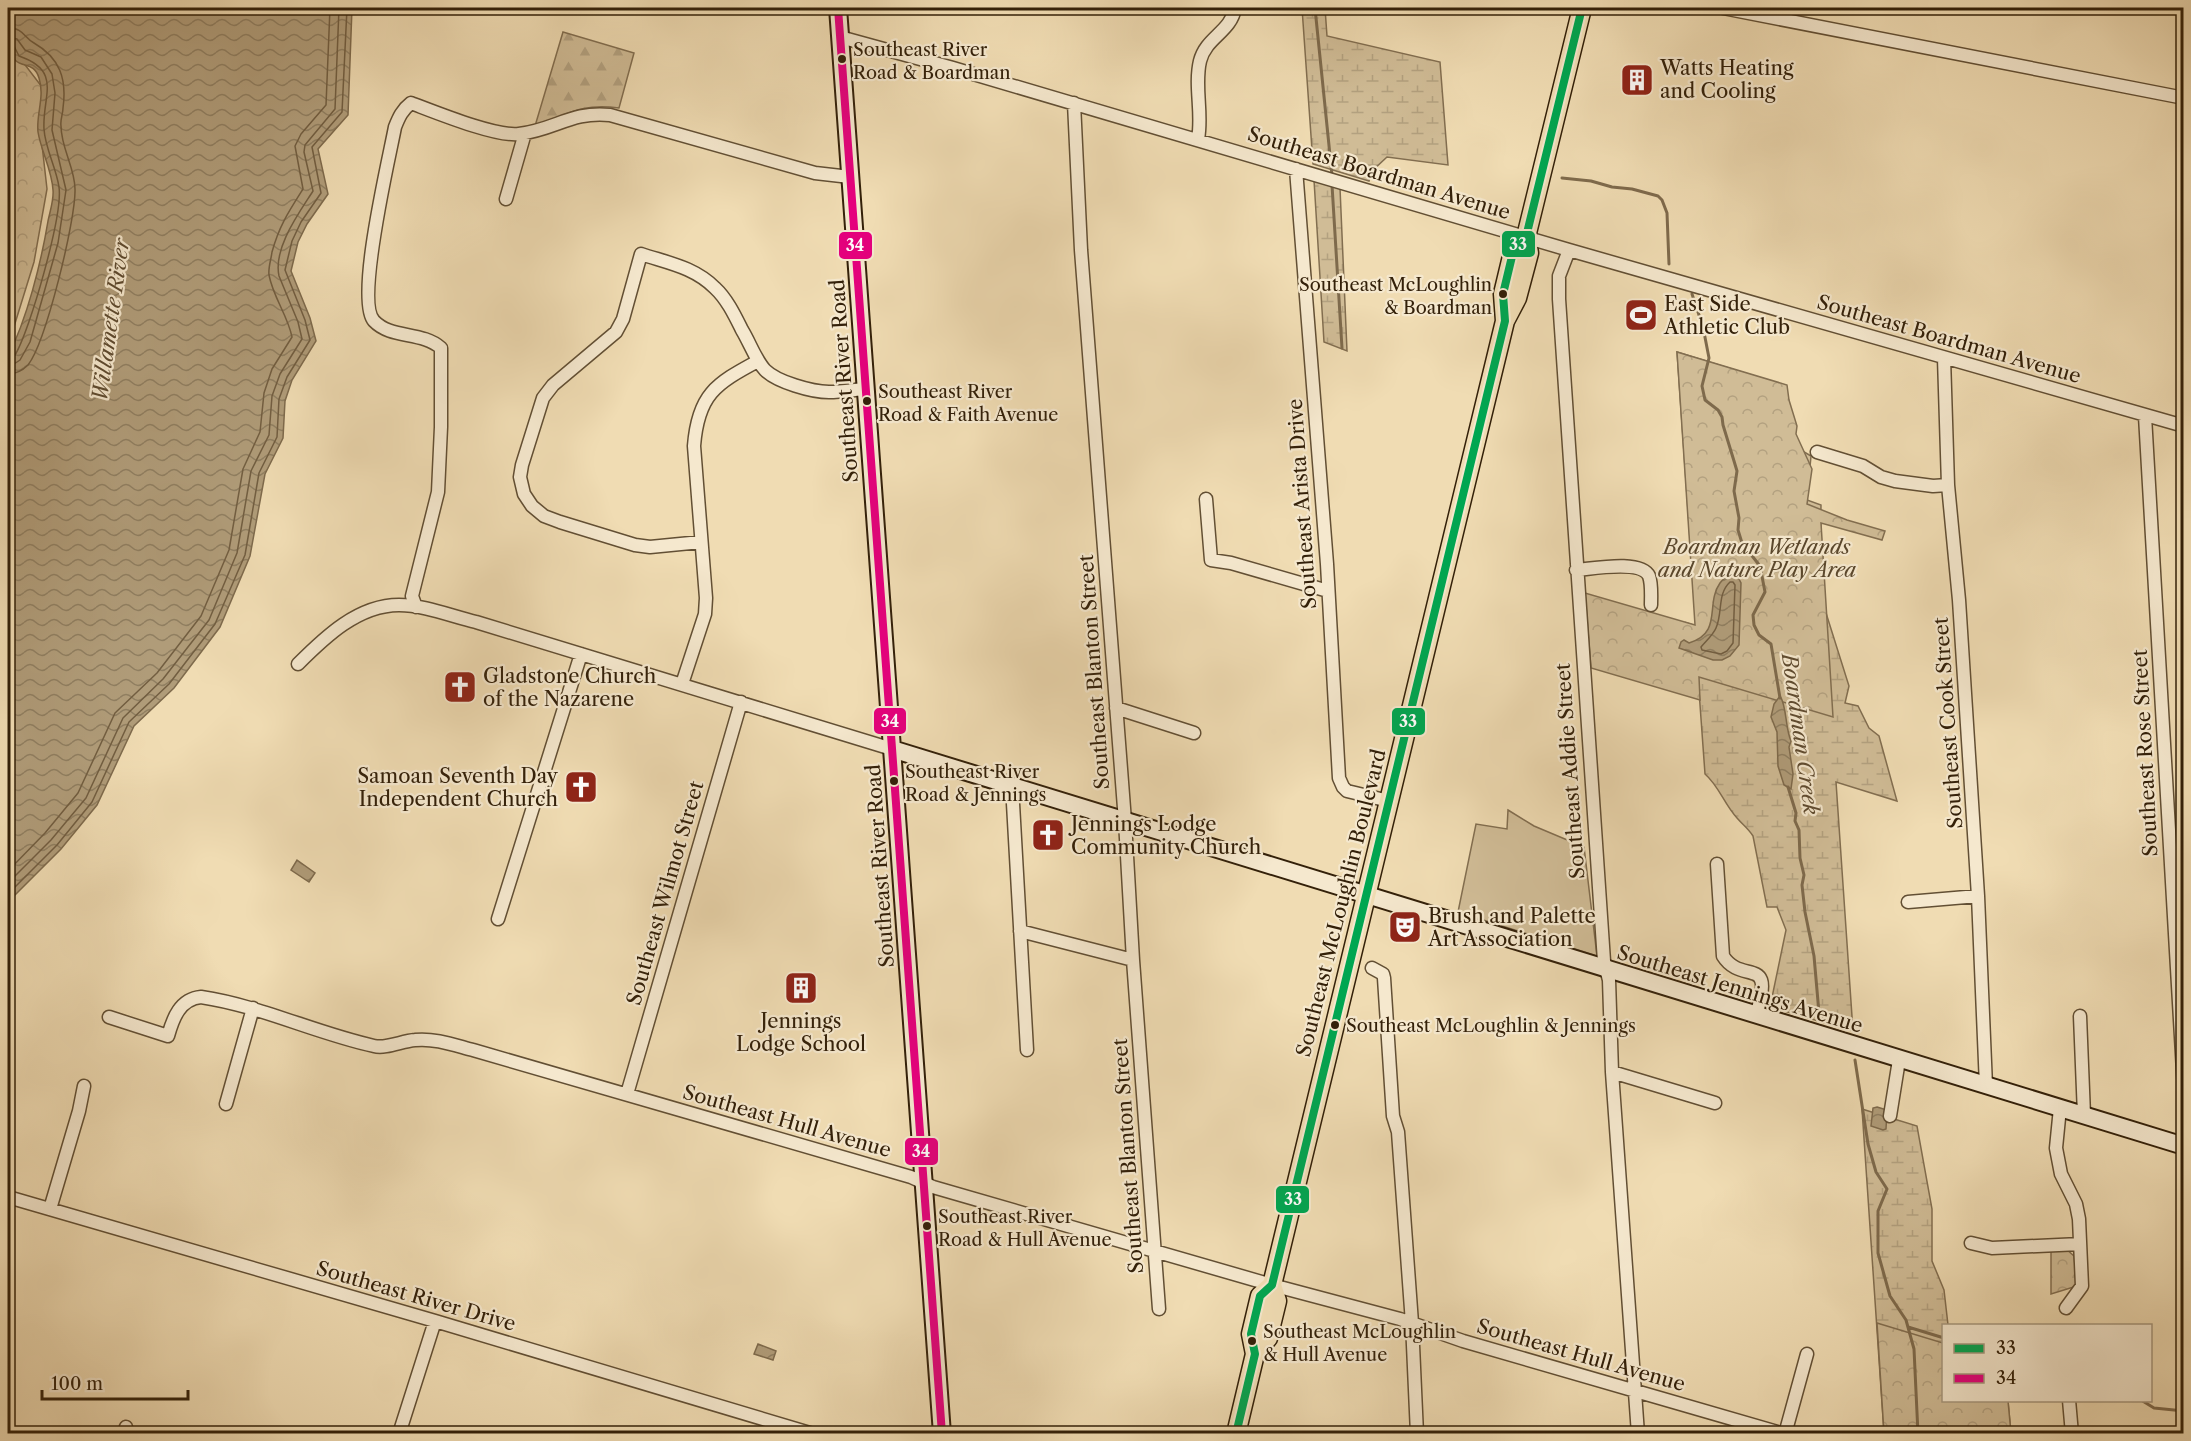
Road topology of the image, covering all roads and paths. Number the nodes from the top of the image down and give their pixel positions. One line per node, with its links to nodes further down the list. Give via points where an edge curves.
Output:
1 (838, 8): 5 (street, Southeast River Road)
2 (1235, 8): 9 (street, via 1226,28 1208,44 1200,61)
3 (1582, 8): 13 (main road, Southeast McLoughlin Boulevard)
4 (1724, 8): 6 (street)
5 (840, 37): 7 (street, Southeast Boardman Avenue); 11 (street, Southeast River Road)
6 (2184, 98)
7 (1074, 103): 9 (street, Southeast Boardman Avenue); 32 (street, Southeast Blanton Street, via 1080,250)
8 (525, 133): 11 (street, via 577,116 610,115 815,173); 12 (street); 27 (street, via 509,135 411,103 400,113 395,128 372,247 368,308 372,319 381,326 433,340 441,348 438,492 412,596)
9 (1198, 140): 10 (street, Southeast Boardman Avenue)
10 (1296, 169): 13 (street, Southeast Boardman Avenue); 25 (street, Southeast Arista Drive)
11 (850, 177): 17 (street, Southeast River Road)
12 (506, 200)
13 (1526, 237): 14 (street, Southeast Boardman Avenue); 36 (main road, Southeast McLoughlin Boulevard, via 1529,253 1517,298 1505,321)
14 (1569, 250): 15 (street, Southeast Boardman Avenue); 24 (street, Southeast Addie Street, via 1558,285)
15 (1944, 358): 18 (street, Southeast Boardman Avenue); 21 (street, Southeast Cook Street)
16 (758, 361): 17 (street, via 767,372 793,385 827,392); 23 (street, via 720,384 702,406 696,424); 23 (street, via 728,304 704,278 687,268 641,254 616,332 547,391 539,409 520,477 524,494 544,516 635,545)
17 (865, 389): 34 (street, Southeast River Road)
18 (2145, 416): 19 (street, Southeast Boardman Avenue); 56 (street, Southeast Rose Street)
19 (2184, 426)
20 (1817, 452): 21 (street, via 1895,481)
21 (1948, 485): 40 (street, Southeast Cook Street)
22 (1206, 500): 25 (street, via 1211,560)
23 (701, 542): 30 (street, via 705,614)
24 (1576, 570): 26 (street, via 1631,566 1642,569 1650,581); 46 (street, Southeast Addie Street)
25 (1328, 591): 36 (street, Southeast Arista Drive, via 1340,783 1354,794)
26 (1651, 605)
27 (416, 607): 28 (street, Southeast Jennings Avenue); 29 (street, Southeast Jennings Avenue, via 398,605 363,614 326,636)
28 (581, 654): 30 (street, Southeast Jennings Avenue); 42 (street)
29 (298, 664)
30 (682, 684): 31 (street, Southeast Jennings Avenue)
31 (741, 702): 34 (street, Southeast Jennings Avenue); 57 (street, Southeast Wilmot Street)
32 (1116, 708): 33 (street); 37 (street, Southeast Blanton Street)
33 (1194, 733)
34 (892, 749): 35 (street, Southeast Jennings Avenue); 64 (street, Southeast River Road)
35 (1012, 786): 37 (street, Southeast Jennings Avenue); 43 (street)
36 (1389, 801): 39 (main road, Southeast McLoughlin Boulevard)
37 (1125, 821): 39 (street, Southeast Jennings Avenue); 44 (street, Southeast Blanton Street)
38 (1717, 864): 48 (street, via 1723,956 1734,966 1756,974 1763,984)
39 (1366, 895): 46 (street, Southeast Jennings Avenue); 70 (main road, Southeast McLoughlin Boulevard)
40 (1978, 896): 41 (street); 55 (street, Southeast Cook Street)
41 (1908, 902)
42 (498, 919)
43 (1020, 931): 44 (street); 51 (street)
44 (1133, 960): 69 (street, Southeast Blanton Street)
45 (1372, 968): 74 (street, via 1384,978)
46 (1606, 969): 48 (street, Southeast Jennings Avenue); 53 (street, Southeast Addie Street)
47 (253, 1008): 50 (street, Southeast Hull Avenue, via 193,999 176,1014 168,1036); 57 (street, Southeast Hull Avenue, via 377,1047 434,1040); 59 (street)
48 (1756, 1015): 52 (street, Southeast Jennings Avenue)
49 (2080, 1016): 61 (street)
50 (109, 1017)
51 (1027, 1050)
52 (1899, 1060): 55 (street, Southeast Jennings Avenue); 62 (street)
53 (1612, 1072): 58 (street); 76 (street, Southeast Addie Street)
54 (84, 1086): 66 (street)
55 (1986, 1086): 60 (street, Southeast Jennings Avenue)
56 (2184, 1089)
57 (627, 1094): 64 (street, Southeast Hull Avenue)
58 (1715, 1102)
59 (226, 1104)
60 (2060, 1108): 61 (street, Southeast Jennings Avenue); 68 (street, via 2058,1162 2076,1204)
61 (2084, 1115): 63 (street, Southeast Jennings Avenue)
62 (1890, 1116)
63 (2184, 1146)
64 (923, 1182): 69 (street, Southeast Hull Avenue); 80 (street, Southeast River Road)
65 (8, 1197): 66 (street, Southeast River Drive)
66 (50, 1209): 73 (street, Southeast River Drive)
67 (1971, 1243): 68 (street, via 1992,1248)
68 (2080, 1244): 71 (street, via 2082,1286)
69 (1155, 1250): 70 (street, Southeast Hull Avenue); 72 (street, Southeast Blanton Street)
70 (1272, 1285): 74 (street, Southeast Hull Avenue); 81 (main road, Southeast McLoughlin Boulevard, via 1260,1296 1257,1306 1251,1334 1255,1354)
71 (2066, 1308)
72 (1159, 1309)
73 (435, 1321): 78 (street); 79 (street, Southeast River Drive)
74 (1412, 1323): 76 (street, Southeast Hull Avenue); 82 (street)
75 (1807, 1354): 84 (street)
76 (1635, 1392): 83 (street, Southeast Addie Street); 84 (street, Southeast Hull Avenue)
77 (2069, 1402): 85 (street)
78 (399, 1434)
79 (813, 1434)
80 (942, 1434)
81 (1236, 1434)
82 (1417, 1434)
83 (1638, 1434)
84 (1785, 1434)
85 (2072, 1434)

